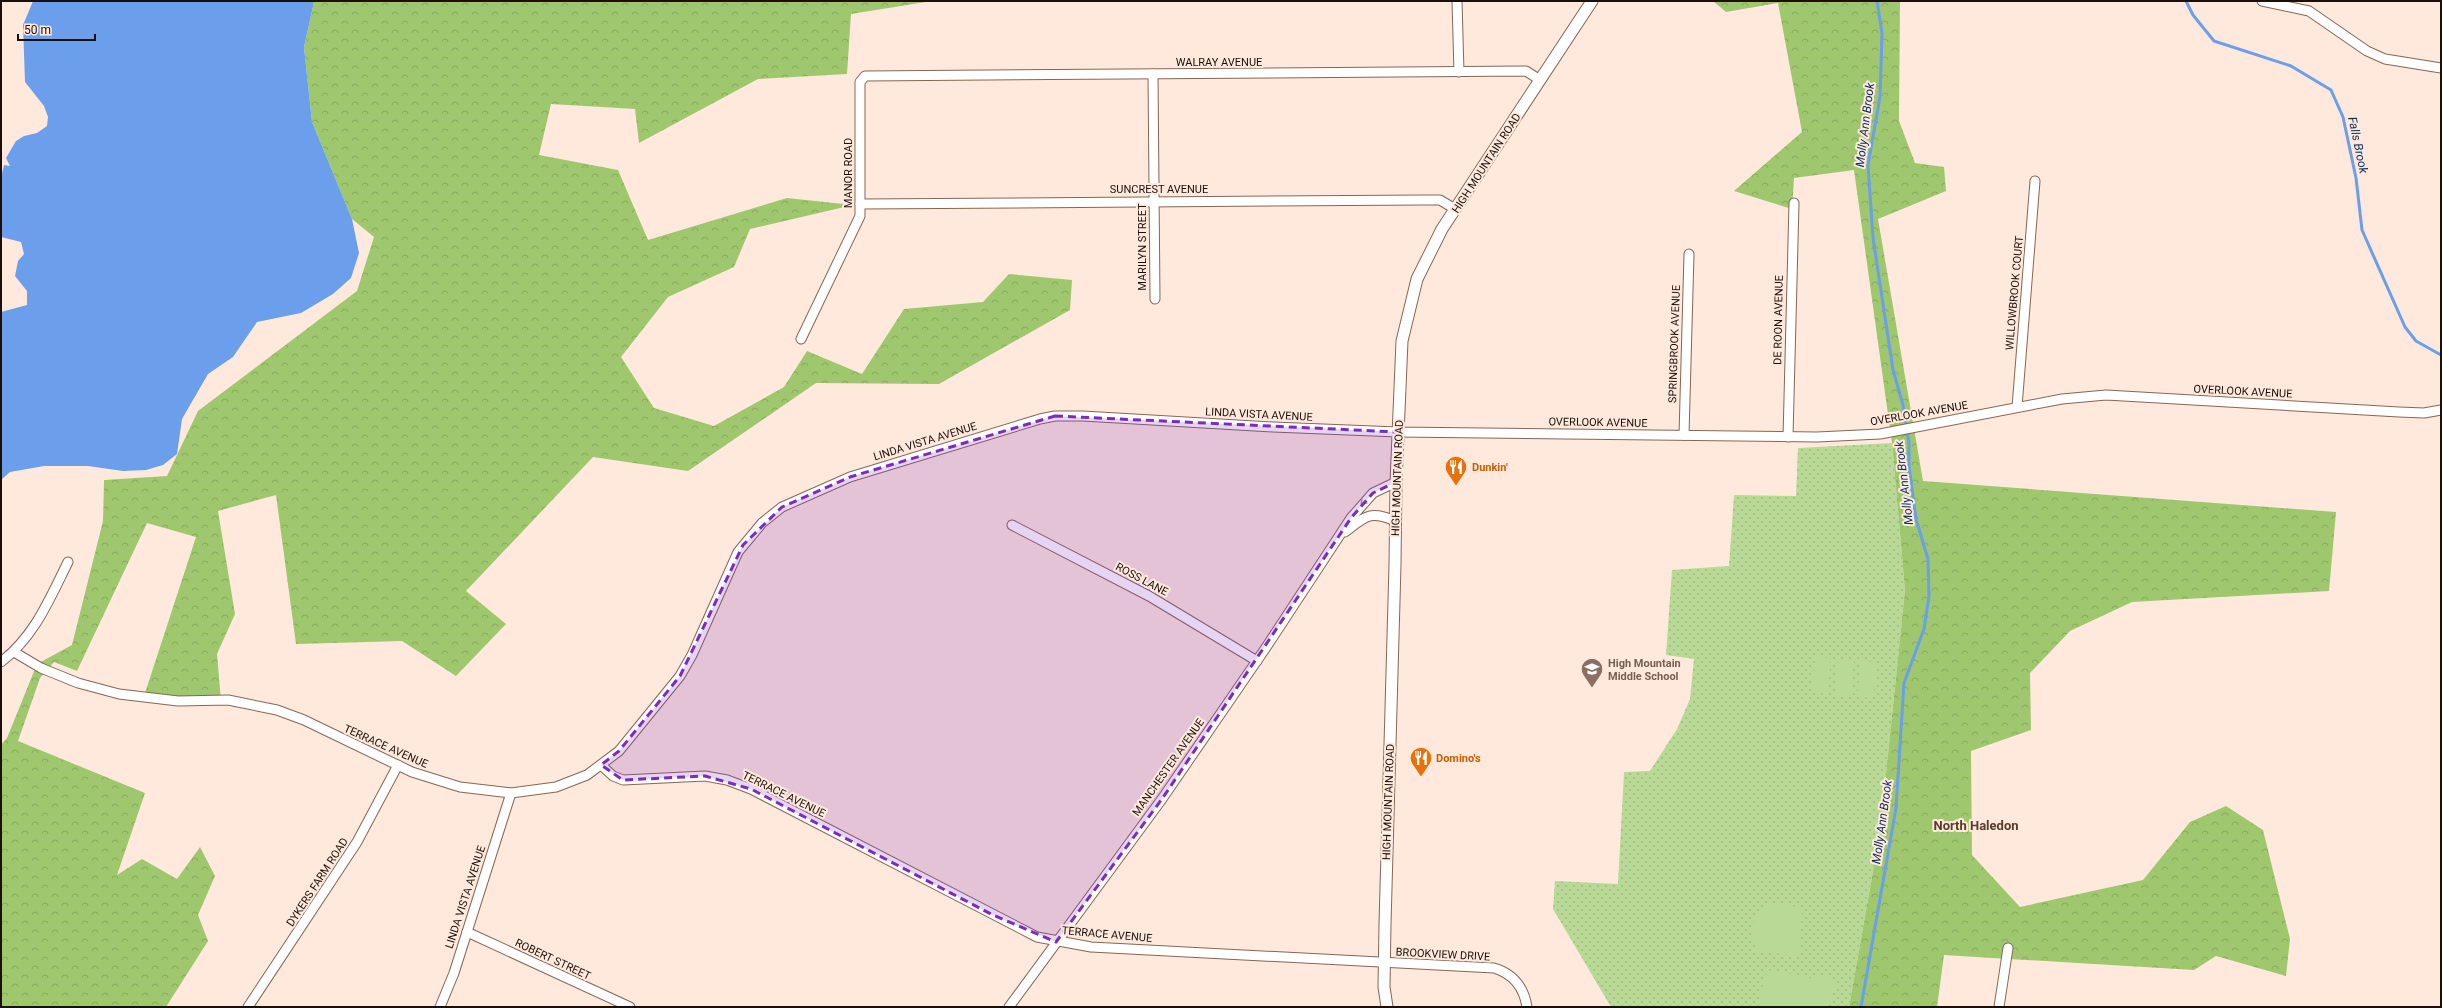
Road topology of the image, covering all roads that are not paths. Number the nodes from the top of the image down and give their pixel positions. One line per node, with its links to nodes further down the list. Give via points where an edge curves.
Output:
1 (1457, 1): 7 (street)
2 (1592, 1): 10 (street, HIGH MOUNTAIN ROAD)
3 (2262, 1): 5 (street)
4 (2308, 1): 5 (street)
5 (2308, 11): 6 (street, via 2367,51 2385,59)
6 (2441, 68)
7 (1459, 72): 8 (street, WALRAY AVENUE); 10 (street, WALRAY AVENUE, via 1526,71)
8 (1153, 74): 9 (street, WALRAY AVENUE); 12 (street, MARILYN STREET)
9 (896, 76): 14 (street, MANOR ROAD, via 865,76 860,82)
10 (1540, 80): 15 (street, HIGH MOUNTAIN ROAD)
11 (2035, 181): 19 (street, WILLOWBROOK COURT)
12 (1154, 201): 14 (street, SUNCREST AVENUE); 15 (street, SUNCREST AVENUE, via 1440,200); 17 (street, MARILYN STREET)
13 (1794, 203): 23 (street, DE ROON AVENUE)
14 (860, 204): 18 (street, MANOR ROAD, via 860,216)
15 (1455, 209): 21 (street, HIGH MOUNTAIN ROAD, via 1417,279 1406,320 1402,342)
16 (1689, 254): 22 (street, SPRINGBROOK AVENUE)
17 (1155, 299)
18 (801, 339)
19 (2017, 407): 20 (street, OVERLOOK AVENUE, via 2106,395 2399,412 2424,413); 23 (street, OVERLOOK AVENUE, via 1880,434)
20 (2441, 410)
21 (1398, 432): 22 (street, OVERLOOK AVENUE); 24 (street, HIGH MOUNTAIN ROAD); 32 (street, LINDA VISTA AVENUE, via 1055,416 850,476 782,507 762,523 743,545 692,656 680,676 619,751)
22 (1684, 435): 23 (street, OVERLOOK AVENUE)
23 (1788, 437)
24 (1396, 482): 25 (street, HIGH MOUNTAIN ROAD); 27 (street, MANCHESTER AVENUE, one-way to 27, via 1378,489 1361,504)
25 (1396, 521): 27 (street, MANCHESTER AVENUE, via 1380,515 1368,515); 38 (street, HIGH MOUNTAIN ROAD)
26 (1012, 525): 30 (street, ROSS LANE, via 1149,596)
27 (1339, 536): 30 (street, MANCHESTER AVENUE)
28 (68, 562): 29 (street, via 43,613)
29 (14, 652): 31 (street); 33 (street, TERRACE AVENUE, via 41,668 71,680 119,694 178,701 228,700 277,710 304,720)
30 (1257, 661): 36 (street, MANCHESTER AVENUE, via 1162,799)
31 (1, 662)
32 (601, 765): 34 (street, TERRACE AVENUE, via 587,775 556,787); 36 (street, TERRACE AVENUE, via 622,780 705,776 727,780 751,789 993,915 1037,937)
33 (398, 766): 34 (street, TERRACE AVENUE, via 460,788); 39 (street, DYKERS FARM ROAD, via 357,842)
34 (511, 792): 35 (street, LINDA VISTA AVENUE)
35 (467, 932): 40 (street, LINDA VISTA AVENUE); 41 (street, ROBERT STREET)
36 (1056, 942): 38 (street, TERRACE AVENUE, via 1091,947); 42 (street, MANCHESTER AVENUE)
37 (2008, 948): 45 (street)
38 (1384, 963): 43 (street, HIGH MOUNTAIN ROAD); 44 (street, BROOKVIEW DRIVE, via 1501,970 1518,983)
39 (248, 1007)
40 (440, 1007)
41 (630, 1007)
42 (1009, 1007)
43 (1386, 1007)
44 (1527, 1007)
45 (2000, 1007)

